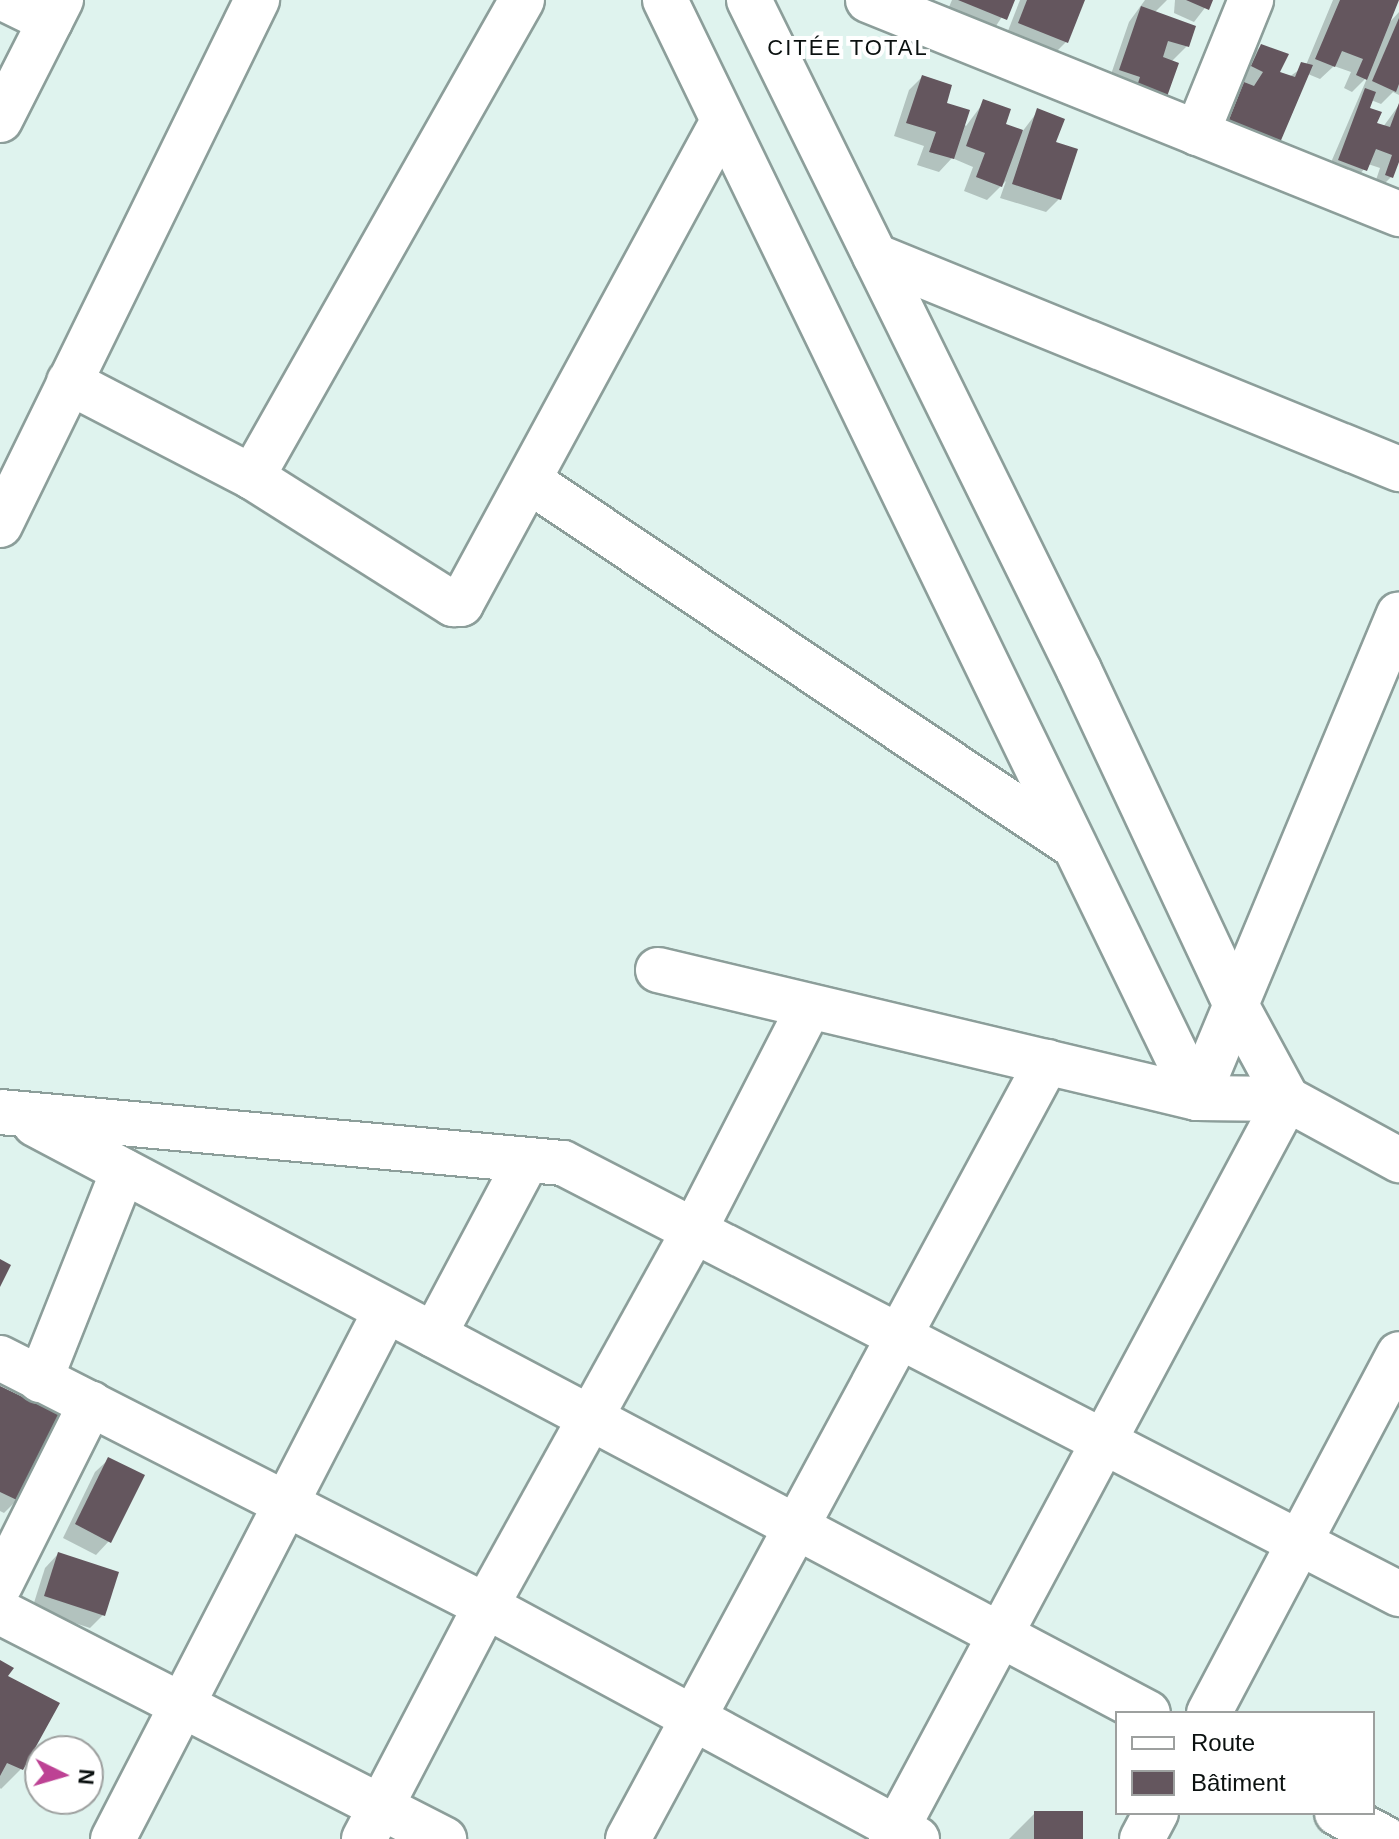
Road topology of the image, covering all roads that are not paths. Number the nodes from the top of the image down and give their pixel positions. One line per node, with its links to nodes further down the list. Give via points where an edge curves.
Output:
1 (7, 0): 8 (street)
2 (257, 0): 14 (street)
3 (522, 0): 16 (street)
4 (665, 0): 10 (street)
5 (749, 0): 13 (street)
6 (868, 0): 11 (street)
7 (1251, 0): 11 (street)
8 (56, 10): 9 (street)
9 (0, 120)
10 (723, 121): 17 (street); 20 (street)
11 (1197, 133): 12 (street)
12 (1399, 214)
13 (875, 256): 15 (street); 22 (street, via 1079,670)
14 (69, 382): 16 (street); 18 (street)
15 (1399, 469)
16 (252, 477): 17 (street, via 453,604 467,599)
17 (531, 482): 20 (street)
18 (0, 525)
19 (1399, 614): 22 (street)
20 (1076, 848): 25 (street)
21 (658, 970): 23 (street)
22 (1236, 1005): 25 (street); 26 (street)
23 (808, 1009): 24 (street); 31 (street)
24 (1047, 1062): 25 (street); 34 (street)
25 (1197, 1098): 26 (street)
26 (1287, 1099): 29 (street); 40 (street)
27 (9, 1114): 28 (street); 30 (street)
28 (527, 1160): 31 (street, via 563,1163); 33 (street)
29 (1399, 1160)
30 (123, 1171): 32 (street); 37 (street)
31 (694, 1231): 34 (street); 39 (street)
32 (385, 1312): 33 (street); 41 (street)
33 (434, 1335): 39 (street)
34 (899, 1336): 40 (street); 42 (street)
35 (1399, 1354): 43 (street)
36 (0, 1358): 37 (street)
37 (40, 1380): 38 (street)
38 (91, 1403): 41 (street); 44 (street)
39 (593, 1420): 42 (street); 46 (street)
40 (1103, 1441): 43 (street); 48 (street)
41 (287, 1509): 46 (street); 49 (street)
42 (797, 1527): 48 (street); 52 (street)
43 (1299, 1542): 45 (street); 51 (street)
44 (0, 1585)
45 (1399, 1594)
46 (486, 1606): 52 (street); 55 (street)
47 (0, 1612): 49 (street)
48 (1000, 1635): 50 (street); 57 (street)
49 (181, 1708): 55 (street); 58 (street)
50 (1144, 1711)
51 (1210, 1711)
52 (692, 1721): 57 (street); 60 (street)
53 (1155, 1815): 61 (street)
54 (1341, 1815): 62 (street)
55 (373, 1822): 59 (street)
56 (1399, 1823): 62 (street)
57 (901, 1835)
58 (113, 1839)
59 (444, 1839)
60 (628, 1839)
61 (1142, 1839)
62 (1388, 1839)

